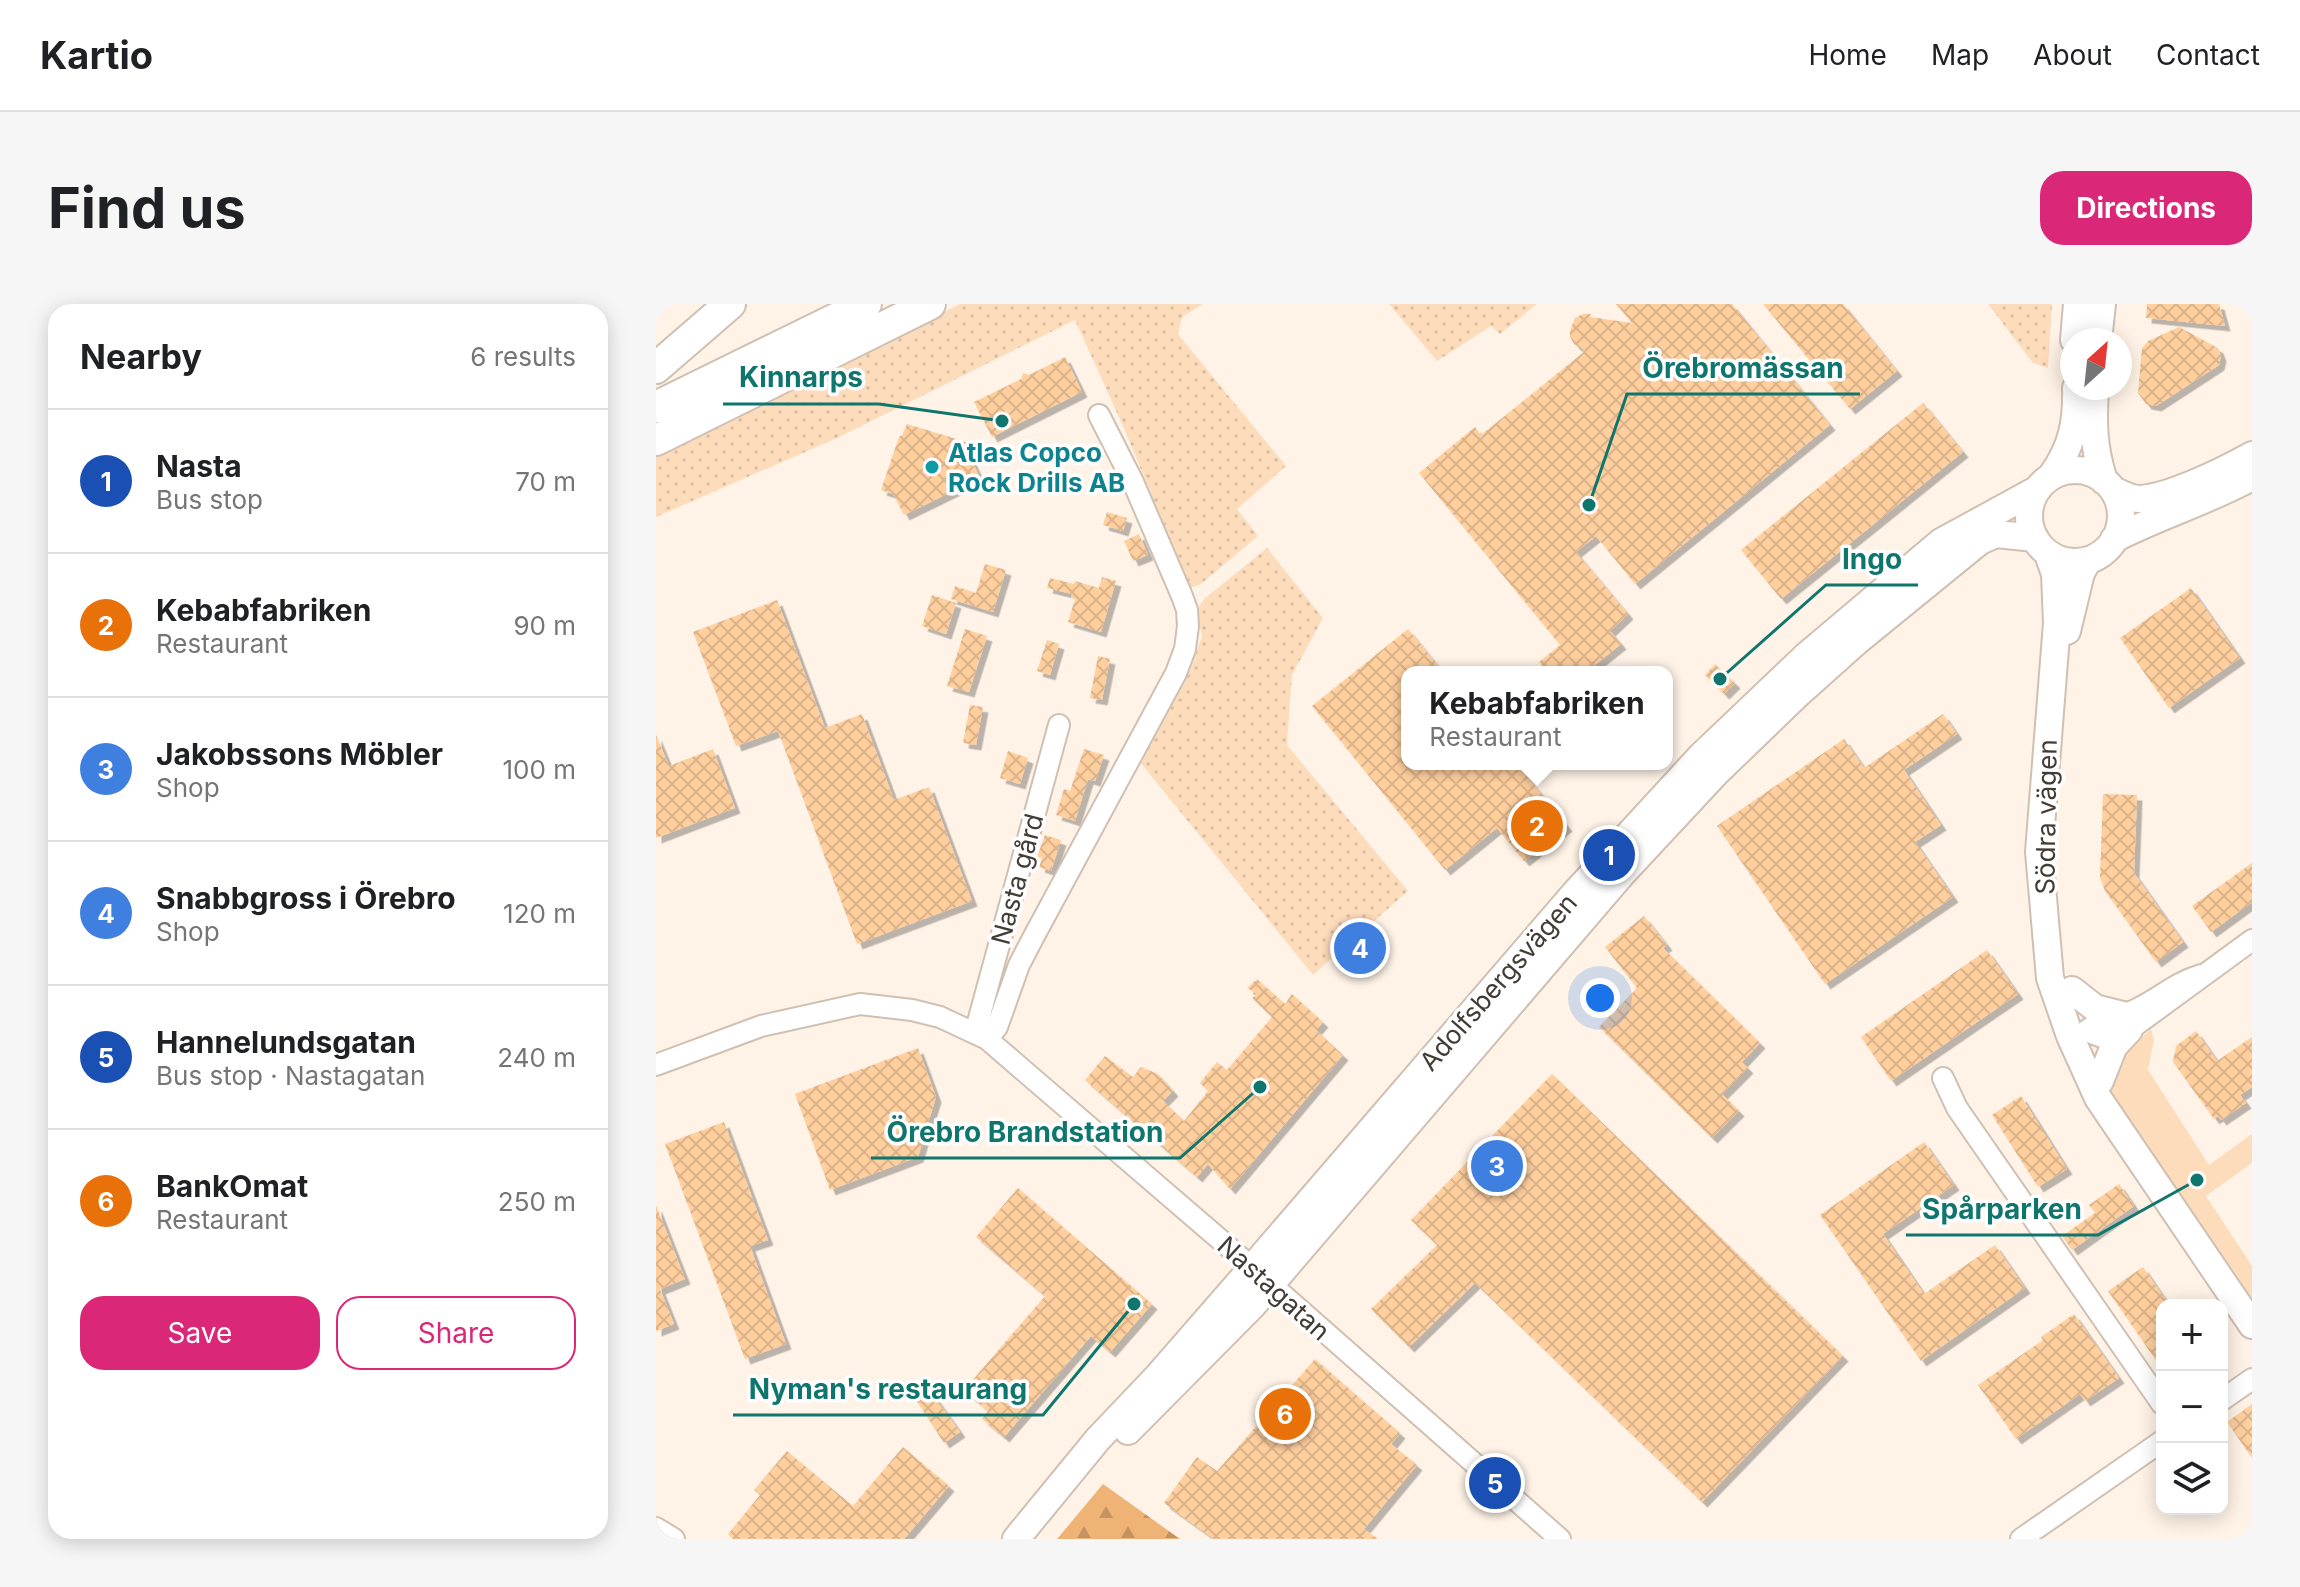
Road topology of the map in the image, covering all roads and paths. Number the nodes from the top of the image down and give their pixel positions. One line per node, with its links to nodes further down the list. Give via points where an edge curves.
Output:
1 (730, 304): 8 (highway)
2 (866, 304): 11 (highway)
3 (930, 304): 13 (highway)
4 (2077, 304): 6 (main road)
5 (2102, 304): 7 (main road)
6 (2075, 328)
7 (2099, 328)
8 (656, 368)
9 (2075, 400): 16 (main road, via 2066,456)
10 (2094, 400): 17 (main road, via 2094,449)
11 (656, 407)
12 (1099, 415): 29 (street, via 1182,596 1185,649 1033,938 997,1027)
13 (656, 440)
14 (2252, 455): 17 (main road, via 2155,497 2135,499)
15 (2252, 477): 18 (main road)
16 (2045, 482): 17 (main road, via 2068,469 2084,470); 19 (main road, via 2028,514); 21 (main road, Adolfsbergsvägen, via 1941,542)
17 (2110, 486): 18 (main road, via 2120,501)
18 (2114, 539): 20 (main road)
19 (2041, 546): 20 (main road, via 2069,563); 21 (main road, Adolfsbergsvägen, via 1996,534 1980,541); 22 (main road, Södra vägen, via 2056,583)
20 (2087, 562): 22 (main road, Södra vägen)
21 (1813, 665): 34 (main road, Adolfsbergsvägen, via 1732,757 1663,812)
22 (2052, 693): 24 (main road, Södra vägen, via 2039,852)
23 (1059, 725): 29 (street, Nasta gård)
24 (2048, 940): 26 (main road, Södra vägen); 28 (main road, Södra vägen, via 2050,978)
25 (2252, 940): 27 (street, via 2186,989)
26 (2072, 990): 27 (main road); 28 (main road, Södra vägen)
27 (2126, 1023): 28 (street, via 2102,1037); 32 (main road)
28 (2078, 1033): 32 (main road, Södra vägen); 33 (main road, Södra vägen, via 2085,1074)
29 (981, 1036): 30 (street, Nastagatan, via 940,1017 860,1004 761,1026); 34 (street, Nastagatan)
30 (656, 1065)
31 (1943, 1078): 37 (street, via 1957,1108)
32 (2100, 1081): 33 (main road, Södra vägen)
33 (2115, 1122): 35 (main road, Södra vägen)
34 (1261, 1276): 42 (main road, Adolfsbergsvägen, via 1173,1388); 43 (street, Nastagatan)
35 (2252, 1325)
36 (2252, 1379): 38 (street)
37 (2156, 1395)
38 (2228, 1396)
39 (2159, 1443): 44 (street)
40 (656, 1528): 41 (street)
41 (674, 1539)
42 (1016, 1539)
43 (1560, 1539)
44 (2021, 1539)

